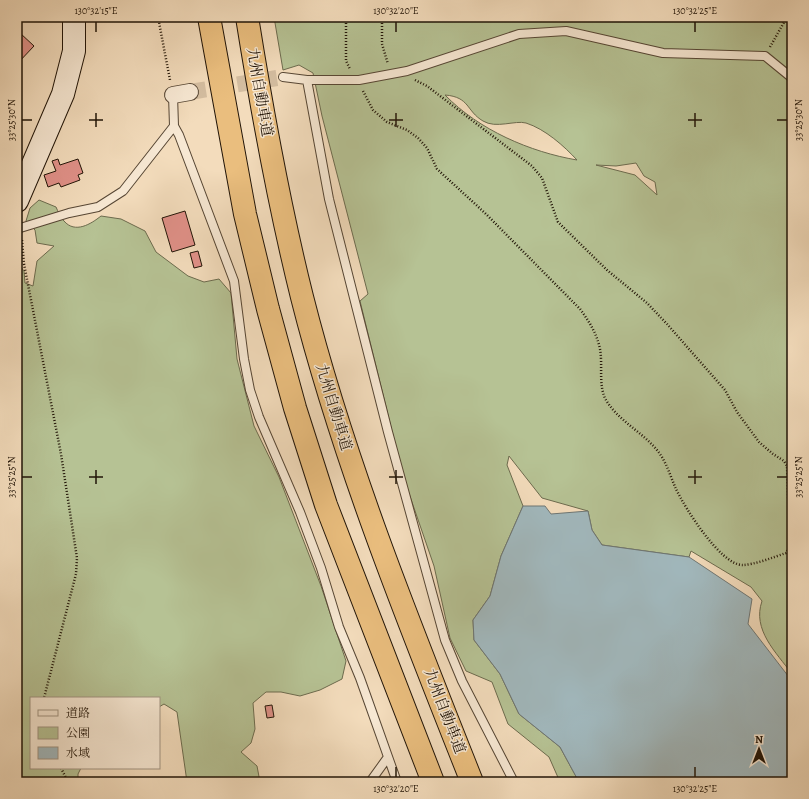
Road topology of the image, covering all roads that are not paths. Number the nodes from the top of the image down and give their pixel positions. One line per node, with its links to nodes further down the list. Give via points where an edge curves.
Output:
1 (74, 17): 10 (street, via 74,50 63,94)
2 (210, 17): 15 (highway, via 246,214 295,408 326,504)
3 (247, 17): 16 (highway, 九州自動車道, via 283,215 302,298 330,395 360,490)
4 (284, 77): 6 (lane)
5 (792, 78): 6 (lane, via 764,56 663,53 566,31 519,34 400,73 359,80)
6 (307, 80): 17 (lane, via 329,198 388,432 445,640 462,681)
7 (190, 92): 8 (street)
8 (173, 94): 9 (lane)
9 (174, 126): 11 (lane, via 123,190 98,207); 12 (lane, via 234,281 244,359 259,417 300,512)
10 (17, 201)
11 (19, 229)
12 (388, 757): 13 (lane); 14 (lane)
13 (370, 782)
14 (397, 782)
15 (433, 782)
16 (472, 782)
17 (514, 782)

